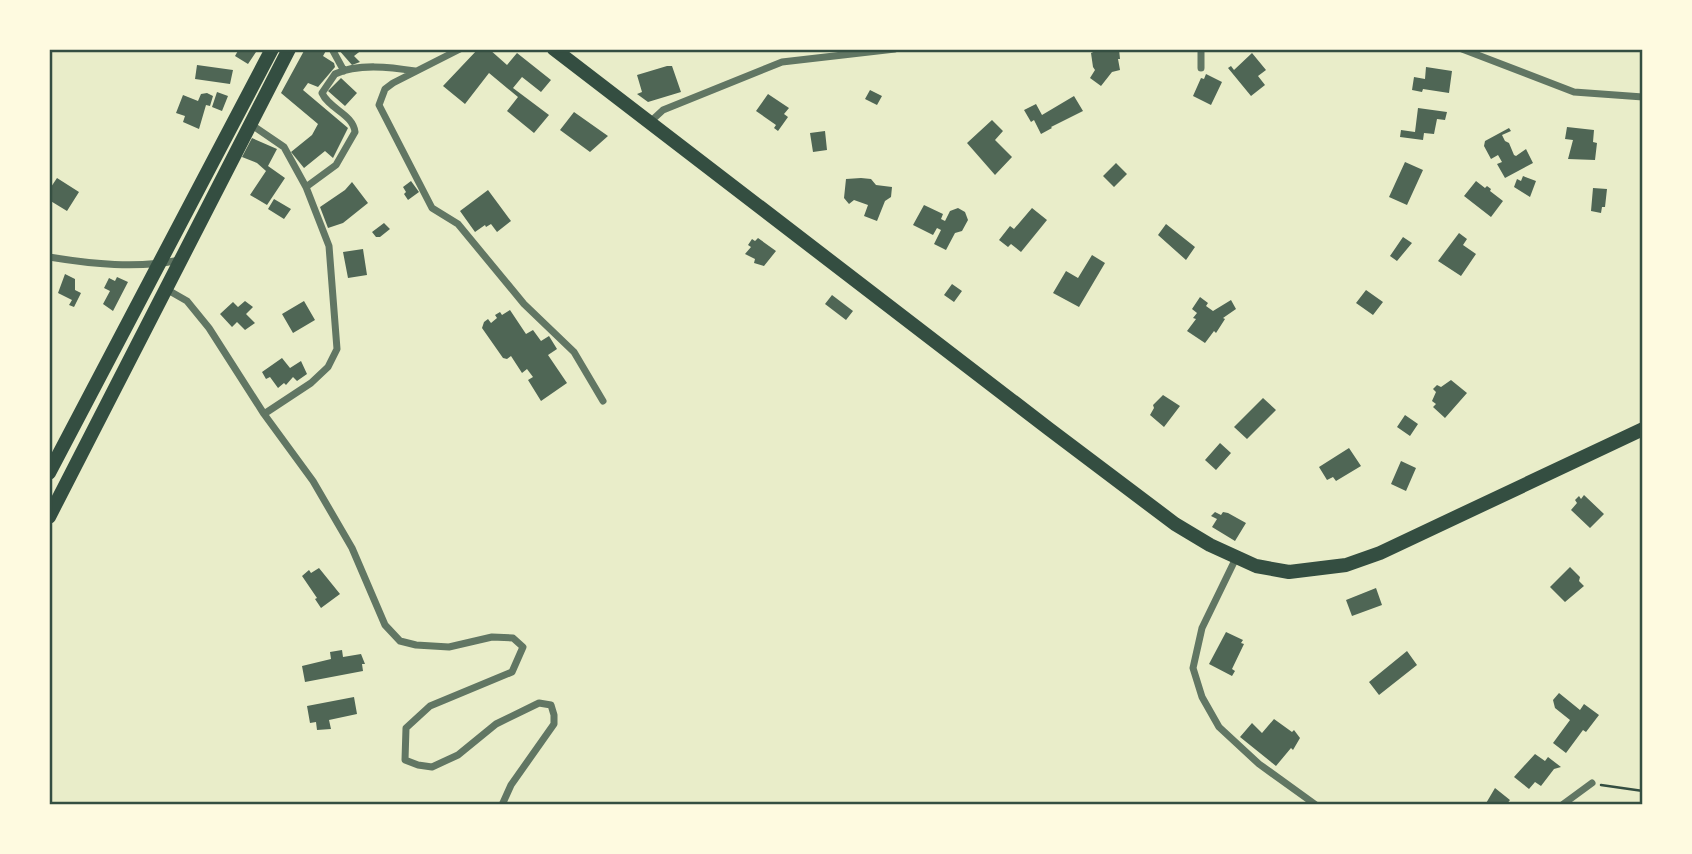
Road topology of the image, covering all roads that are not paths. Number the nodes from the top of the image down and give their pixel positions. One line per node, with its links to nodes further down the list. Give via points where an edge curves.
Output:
1 (272, 49): 14 (main road)
2 (280, 49): 14 (main road)
3 (289, 49): 14 (main road)
4 (331, 49): 11 (street)
5 (460, 49): 12 (street)
6 (554, 49): 15 (main road)
7 (895, 49): 15 (street, via 782,62 663,110)
8 (1201, 49): 10 (street)
9 (1462, 49): 13 (street, via 1574,92)
10 (1201, 68)
11 (344, 71): 12 (street); 16 (street, via 335,74 322,93 353,123 355,132 336,166)
12 (416, 71): 21 (street, via 385,89 379,105 432,208 458,224 524,304 574,352)
13 (1643, 97)
14 (243, 120): 16 (street, via 284,147); 18 (main road, via 218,169 215,193); 19 (main road)
15 (650, 122): 26 (main road, via 1175,524)
16 (306, 187): 22 (street, via 329,246 337,349 328,368)
17 (49, 257): 19 (street)
18 (181, 260): 19 (street); 20 (main road)
19 (157, 265): 24 (main road)
20 (165, 289): 22 (street, via 187,301 209,328); 25 (main road)
21 (603, 401)
22 (264, 414): 28 (street, via 313,481 352,548 385,625 400,641 449,647 492,637 513,638 523,647 512,672 430,706 406,728 405,760 432,767 458,755 496,724 539,703 551,705 554,724)
23 (1643, 429): 26 (main road, via 1346,565 1289,572)
24 (49, 473)
25 (49, 517)
26 (1236, 558): 29 (street, via 1202,628 1193,668 1202,697 1219,727 1259,764)
27 (1592, 783): 30 (street)
28 (502, 805)
29 (1316, 805)
30 (1562, 805)

